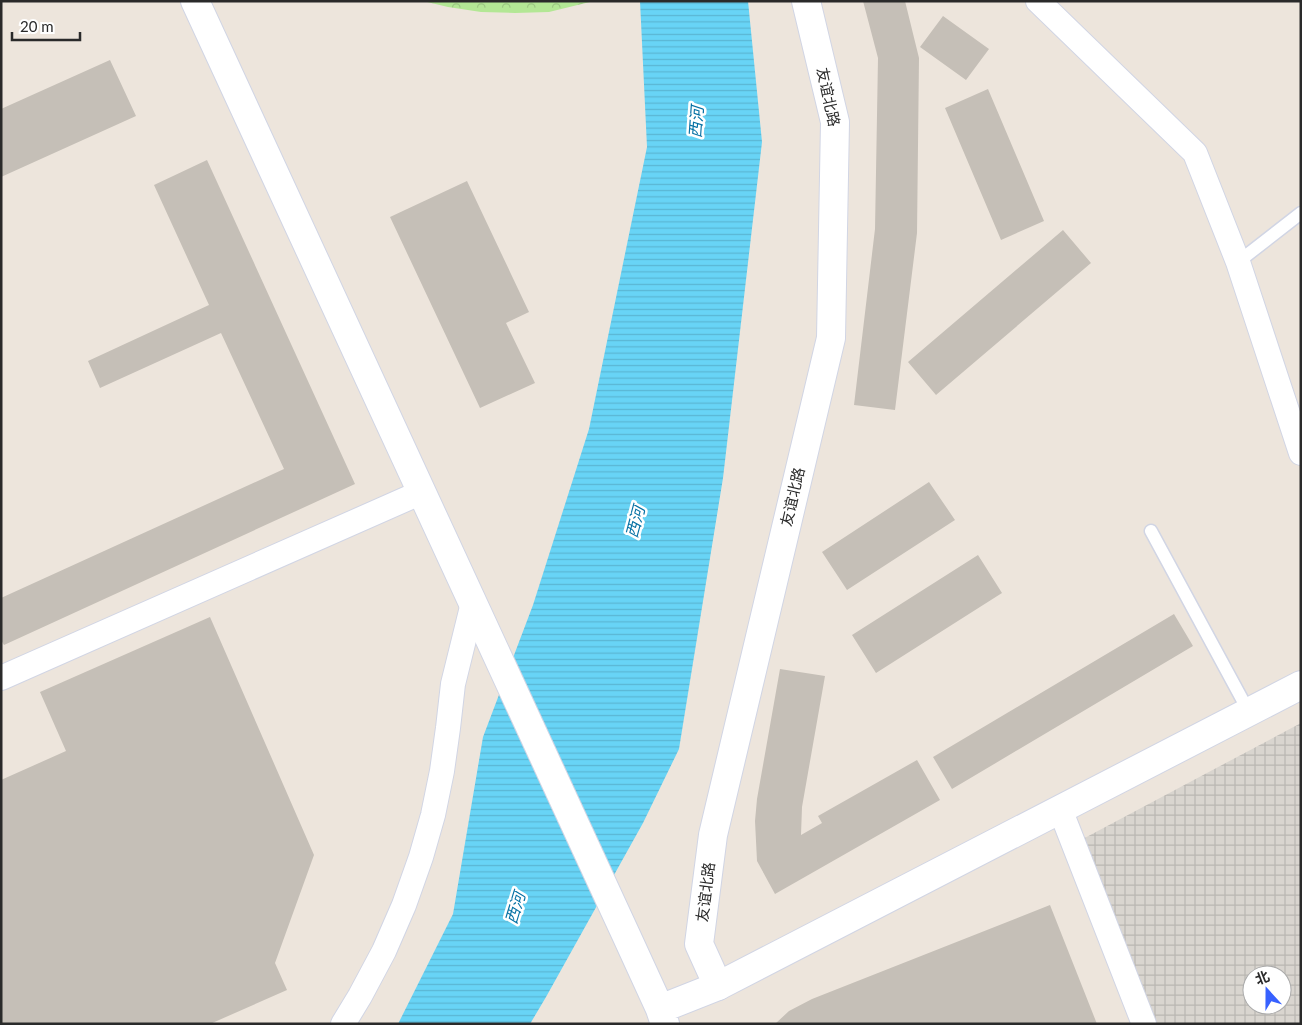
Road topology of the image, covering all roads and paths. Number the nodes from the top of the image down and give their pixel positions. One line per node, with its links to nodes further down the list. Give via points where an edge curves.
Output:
1 (195, 1): 7 (main road)
2 (806, 1): 14 (main road, 友谊北路, via 835,122 831,338 713,835 700,944)
3 (1038, 1): 5 (street, via 1195,154)
4 (1301, 214): 5 (lane)
5 (1238, 262): 6 (street)
6 (1301, 453)
7 (422, 492): 9 (main road); 10 (street)
8 (1151, 531): 12 (lane)
9 (473, 603): 15 (main road); 16 (street, via 452,684 442,771 421,857 384,951)
10 (1, 678)
11 (1301, 685): 12 (main road)
12 (1249, 712): 13 (main road)
13 (1060, 809): 14 (main road); 17 (street)
14 (718, 986): 15 (main road)
15 (663, 1016)
16 (343, 1024)
17 (1144, 1024)

